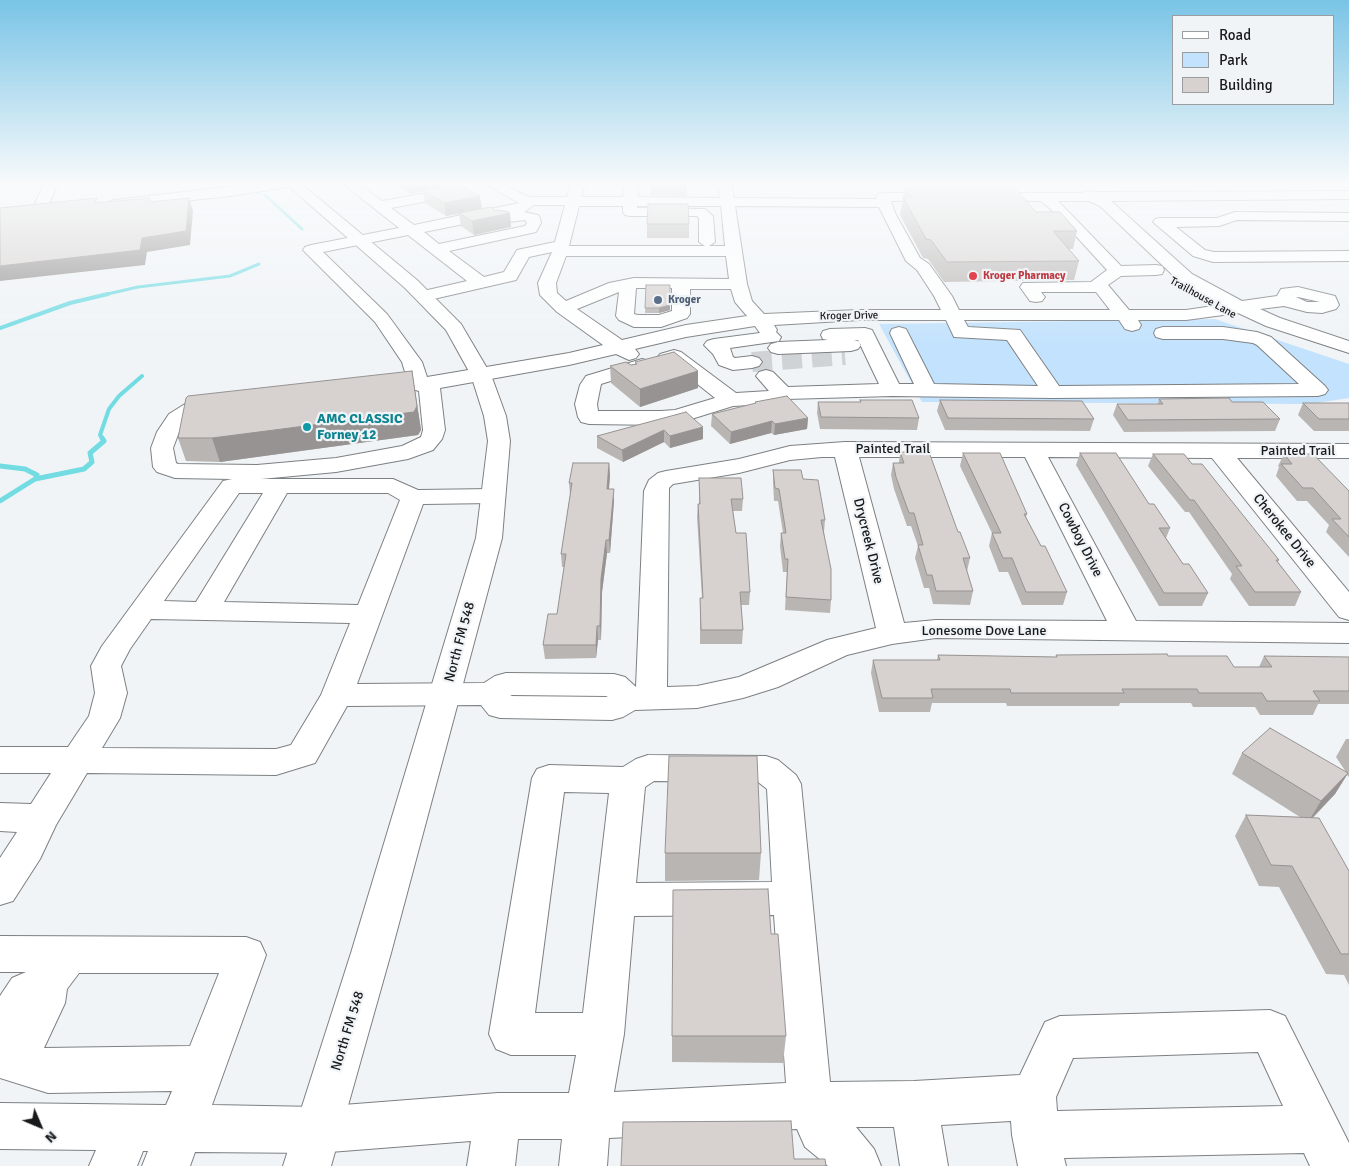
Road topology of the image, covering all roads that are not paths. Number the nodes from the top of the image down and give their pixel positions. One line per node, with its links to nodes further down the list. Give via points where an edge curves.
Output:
1 (357, 237): 14 (street, North FM 548)
2 (377, 237): 14 (street)
3 (421, 237): 18 (street)
4 (491, 237): 18 (street)
5 (563, 237): 17 (street)
6 (707, 237): 15 (street)
7 (732, 237): 16 (street)
8 (901, 237): 28 (street, via 914,261 923,267)
9 (1086, 237): 21 (street)
10 (1122, 237): 20 (street, Trailhouse Lane)
11 (1142, 237): 34 (street, Trailhouse Lane, via 1186,278)
12 (1180, 237): 19 (street, via 1199,253 1213,257)
13 (626, 239): 15 (street); 16 (street); 17 (street)
14 (360, 240): 27 (street, North FM 548); 52 (street, via 311,250 382,318 412,362)
15 (707, 242): 16 (street)
16 (733, 247): 25 (street)
17 (560, 248): 22 (street, via 523,253 510,276); 33 (street, via 548,283 549,295)
18 (436, 249): 22 (street)
19 (1349, 256)
20 (1156, 270): 21 (street); 34 (street, Trailhouse Lane, via 1185,290)
21 (1117, 271): 26 (street, via 1098,284)
22 (481, 283): 27 (street)
23 (628, 284): 24 (street); 24 (street, via 625,316 634,321 661,321 681,314); 33 (street)
24 (681, 284): 25 (street)
25 (738, 284): 36 (street, via 744,302)
26 (1104, 292): 30 (street); 35 (street)
27 (425, 296): 51 (street, North FM 548, via 454,328)
28 (943, 296): 29 (street); 37 (street)
29 (962, 296)
30 (1018, 296)
31 (1349, 300): 32 (street)
32 (1324, 304): 34 (street, Kroger Drive, via 1312,293 1298,292 1287,293 1285,298 1293,303 1264,313); 38 (street)
33 (563, 308): 42 (street)
34 (1238, 310): 35 (street, Kroger Drive, via 1186,315); 43 (street, Trailhouse Lane); 47 (street, Trailhouse Lane, via 1284,336)
35 (1124, 315): 37 (street, Kroger Drive); 39 (street)
36 (760, 320): 37 (street, Kroger Drive, via 830,316); 42 (street, Kroger Drive, via 686,330); 48 (street)
37 (952, 327): 55 (street, via 1023,334)
38 (1341, 328)
39 (1139, 333): 40 (street); 55 (street, via 1223,333 1257,338 1318,390)
40 (1091, 334)
41 (870, 344): 45 (street); 48 (street); 50 (street); 54 (street, via 908,333)
42 (622, 347): 49 (street); 51 (street, Kroger Drive)
43 (1349, 347)
44 (718, 349): 46 (street); 48 (street); 48 (street, via 726,361 733,364)
45 (845, 355)
46 (674, 356): 49 (street); 56 (street)
47 (1349, 356)
48 (766, 364): 50 (street); 53 (street); 56 (street, via 768,398)
49 (642, 365): 56 (street, via 593,380 586,404 589,417 661,418)
50 (883, 372): 53 (street)
51 (481, 375): 52 (street, Kroger Drive); 63 (street, North FM 548, via 495,416 499,441)
52 (416, 385): 57 (street, via 434,430 425,445 408,452 336,465 257,472 175,471 165,467 162,448 168,432 177,419)
53 (892, 390): 54 (street)
54 (927, 390): 55 (street)
55 (1053, 392)
56 (731, 400)
57 (197, 404)
58 (845, 449): 59 (street, Painted Trail); 71 (street, Drycreek Drive); 74 (street, Painted Trail, via 790,454 740,466 674,475 661,481 656,491)
59 (1033, 450): 60 (street, Painted Trail); 69 (street, Cowboy Drive)
60 (1219, 451): 61 (street, Painted Trail); 67 (street, Cherokee Drive)
61 (1349, 451)
62 (280, 486): 64 (street, via 393,486); 65 (street, via 232,486); 66 (street)
63 (493, 496): 64 (street); 72 (street, North FM 548, via 489,538)
64 (413, 497): 68 (street)
65 (143, 610): 66 (street); 76 (street, via 106,666 111,693 104,718)
66 (205, 611): 68 (street)
67 (1349, 611)
68 (368, 614): 73 (street)
69 (1127, 631): 70 (street, Lonesome Dove Lane); 71 (street, Lonesome Dove Lane, via 936,629)
70 (1349, 633)
71 (892, 634): 74 (street, Lonesome Dove Lane, via 838,647 744,687 697,697)
72 (446, 694): 73 (street, Lonesome Dove Lane); 74 (street, Lonesome Dove Lane, via 490,694 500,707 612,710); 96 (street, North FM 548)
73 (337, 695): 76 (street, via 303,754 276,762)
74 (640, 699)
75 (0, 760): 76 (street)
76 (77, 760): 79 (street)
77 (628, 780): 81 (street, via 648,768 766,769 784,784); 82 (street); 85 (street, via 548,778 512,1034)
78 (0, 818): 79 (street)
79 (41, 819): 80 (street, via 27,848)
80 (0, 889)
81 (792, 898): 82 (street); 89 (street)
82 (615, 900): 85 (street)
83 (0, 954): 84 (street)
84 (57, 969): 86 (street, via 44,1003); 87 (street, via 246,954)
85 (602, 1034): 91 (street)
86 (5, 1048): 87 (street, via 48,1071)
87 (203, 1068): 94 (street)
88 (914, 1104): 89 (street); 93 (street); 101 (street)
89 (810, 1105): 91 (street); 100 (street, via 821,1131 841,1146)
90 (498, 1116): 91 (street); 96 (street); 98 (street)
91 (587, 1116): 99 (street)
92 (0, 1126): 95 (street)
93 (1037, 1133): 97 (street); 97 (street, via 1060,1036 1270,1031)
94 (173, 1147): 95 (street); 96 (street)
95 (120, 1148)
96 (312, 1148)
97 (1326, 1148)
98 (491, 1166)
99 (583, 1166)
100 (856, 1166)
101 (924, 1166)

